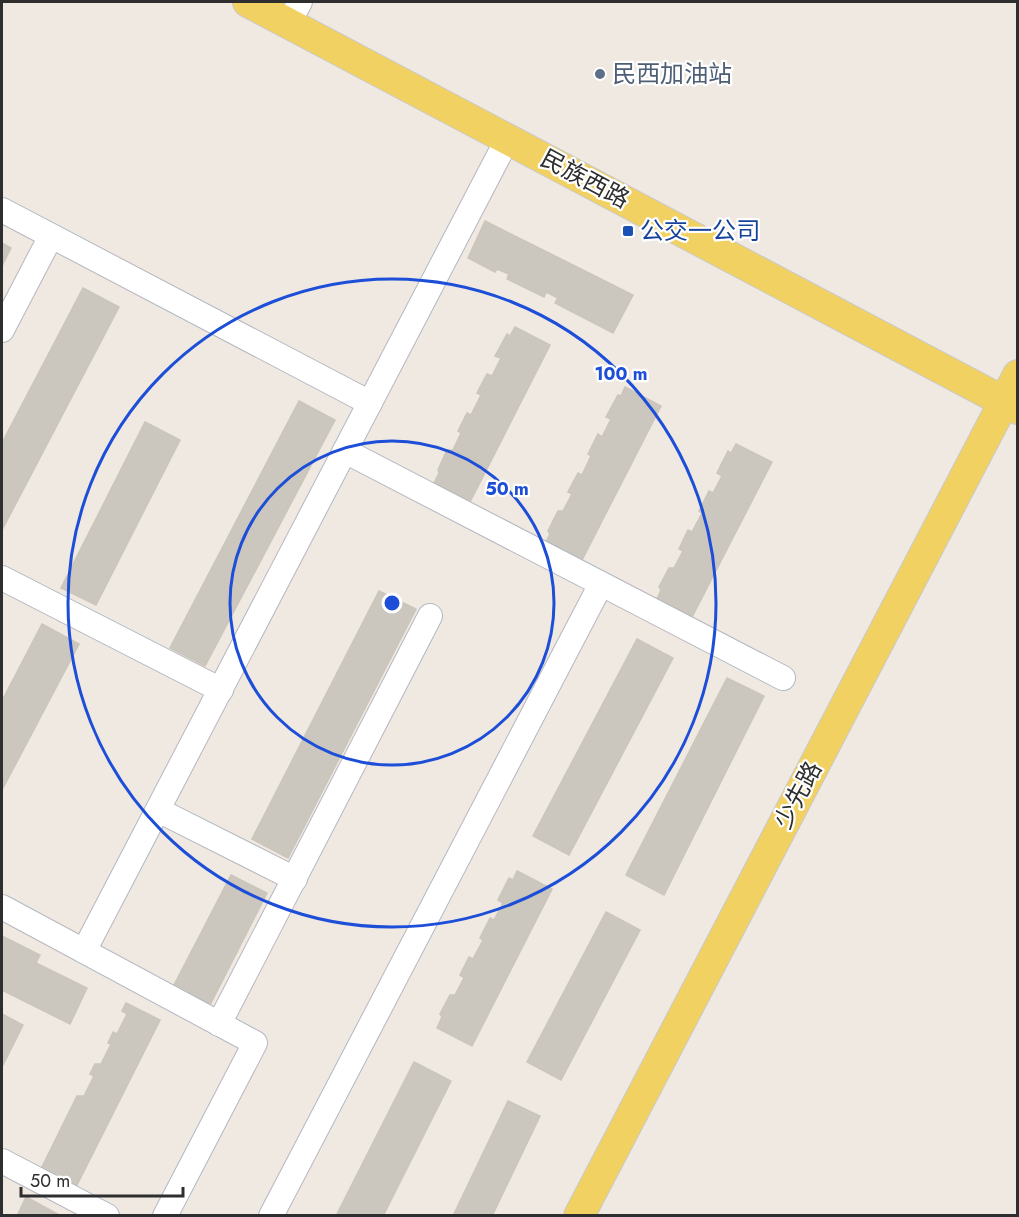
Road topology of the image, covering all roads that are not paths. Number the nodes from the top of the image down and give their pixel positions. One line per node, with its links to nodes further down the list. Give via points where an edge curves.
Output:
1 (248, 2): 2 (main road, 民族西路)
2 (295, 12): 3 (main road, 民族西路)
3 (508, 138): 8 (street); 9 (main road, 民族西路)
4 (2, 210): 5 (street)
5 (51, 236): 6 (street); 8 (street)
6 (2, 330)
7 (1017, 375): 9 (main road, 少先路)
8 (370, 403): 10 (street)
9 (1011, 405): 25 (main road, 少先路)
10 (345, 451): 12 (street); 15 (street)
11 (2, 578): 15 (street)
12 (601, 584): 14 (street); 24 (street)
13 (430, 616): 17 (street)
14 (783, 678)
15 (220, 690): 16 (street)
16 (158, 810): 17 (street); 19 (street)
17 (295, 879): 20 (street)
18 (2, 907): 19 (street)
19 (84, 951): 20 (street)
20 (219, 1024): 22 (street, via 255,1043)
21 (2, 1161): 23 (street)
22 (174, 1213)
23 (107, 1215)
24 (271, 1215)
25 (579, 1215)

